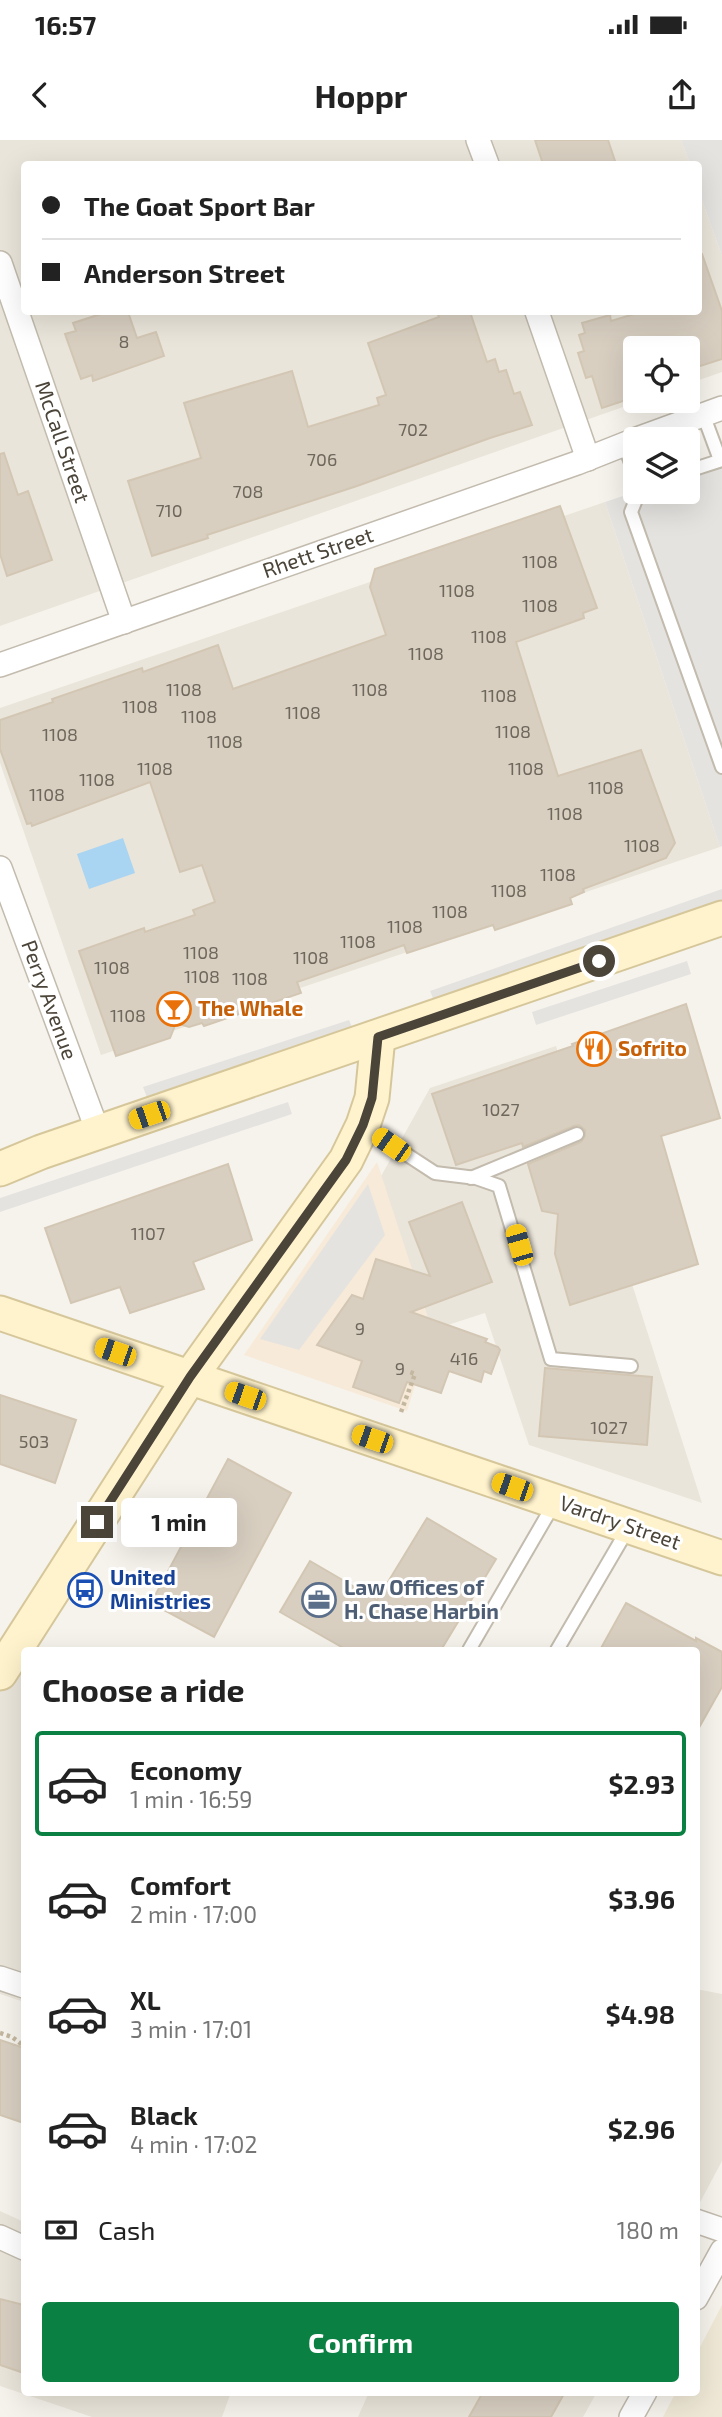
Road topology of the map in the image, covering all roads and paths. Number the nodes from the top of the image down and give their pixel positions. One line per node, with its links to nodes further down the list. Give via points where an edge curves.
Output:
1 (478, 140): 2 (street)
2 (486, 161)
3 (0, 263): 12 (street, McCall Street)
4 (538, 315): 8 (street)
5 (712, 411): 6 (street, Rhett Street); 9 (lane)
6 (669, 427)
7 (623, 445): 8 (street, Rhett Street)
8 (588, 459): 12 (street, Rhett Street)
9 (721, 460): 10 (lane)
10 (700, 467)
11 (634, 504): 14 (lane, via 631,512)
12 (124, 622): 13 (street, Rhett Street)
13 (0, 664)
14 (722, 767)
15 (0, 868): 19 (street, Perry Avenue)
16 (722, 918): 17 (main road)
17 (378, 1037): 18 (main road, via 372,1098); 19 (main road)
18 (363, 1125): 22 (lane, via 435,1173); 26 (main road, via 346,1160)
19 (98, 1132): 21 (main road)
20 (577, 1134): 22 (lane)
21 (0, 1169)
22 (471, 1178): 24 (lane, via 499,1186 551,1359)
23 (0, 1313): 26 (main road, Vardry Street)
24 (631, 1366)
25 (411, 1372): 27 (path, via 415,1374)
26 (190, 1377): 28 (main road, Vardry Street); 33 (main road)
27 (401, 1412)
28 (555, 1501): 29 (main road, Vardry Street); 31 (lane)
29 (629, 1526): 30 (main road, Vardry Street); 32 (lane)
30 (722, 1558)
31 (471, 1647)
32 (559, 1647)
33 (0, 1674)
34 (0, 1978): 35 (street)
35 (21, 1985)
36 (0, 2034): 37 (path)
37 (21, 2044)
38 (700, 2222): 39 (street)
39 (722, 2230)
40 (0, 2237): 41 (street)
41 (21, 2247)
42 (722, 2251): 43 (street)
43 (700, 2291)
44 (643, 2396): 45 (street)
45 (631, 2417)

